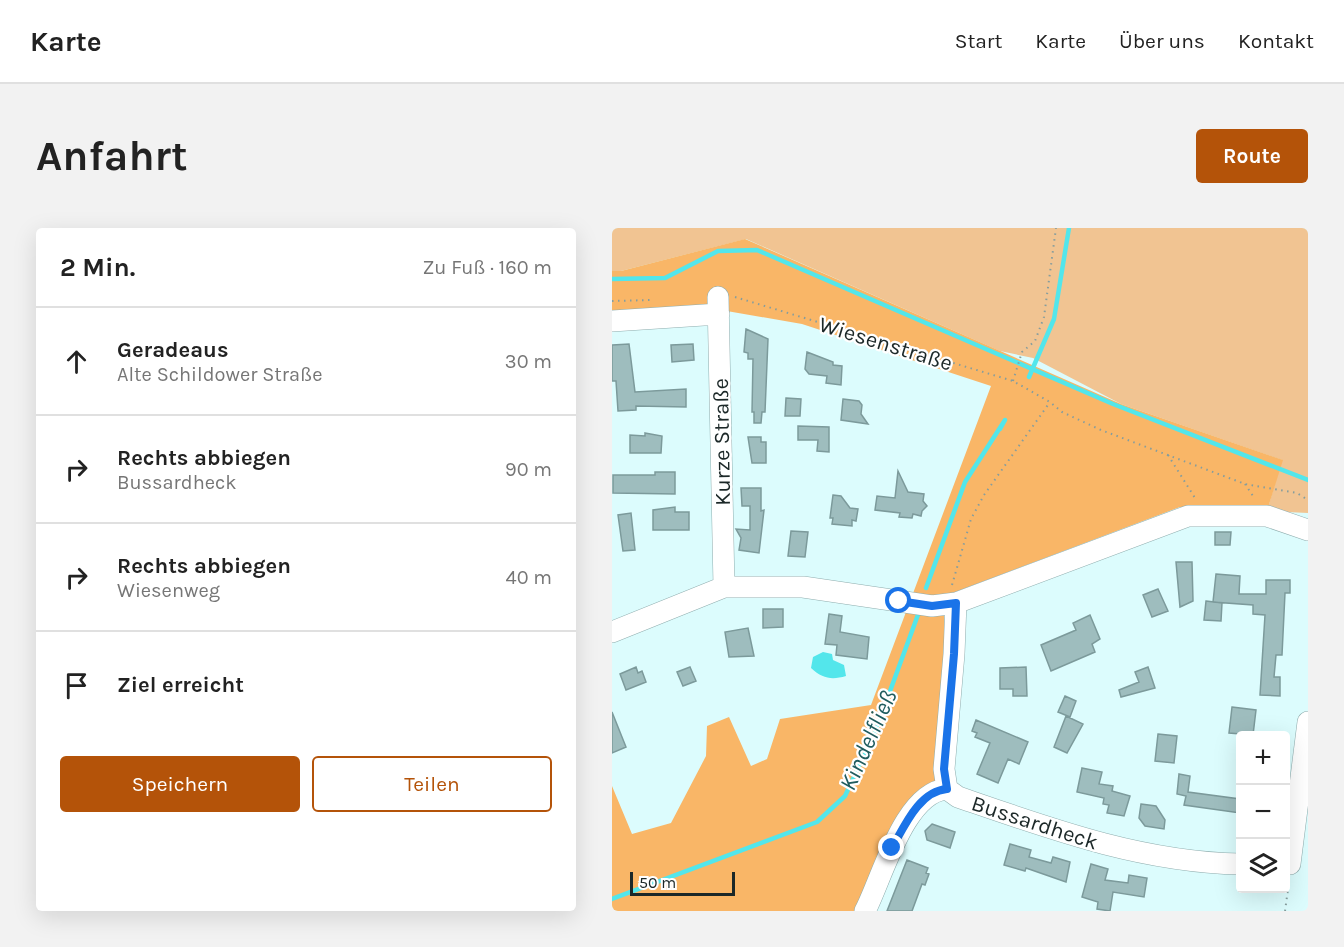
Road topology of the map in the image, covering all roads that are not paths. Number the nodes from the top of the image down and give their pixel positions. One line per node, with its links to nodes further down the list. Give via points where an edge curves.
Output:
1 (612, 321): 3 (street, Kurze Straße, via 718,306)
2 (1308, 530): 4 (street, via 1267,516 1188,516)
3 (724, 587): 4 (street, via 803,587); 5 (street)
4 (932, 603): 7 (street, Bussardheck, via 954,654 944,769)
5 (612, 632)
6 (1308, 722): 9 (street)
7 (947, 789): 8 (street, Bussardheck, via 958,797 1107,846 1197,863); 10 (street, via 929,796 910,815)
8 (1236, 864)
9 (1295, 864)
10 (864, 911)

